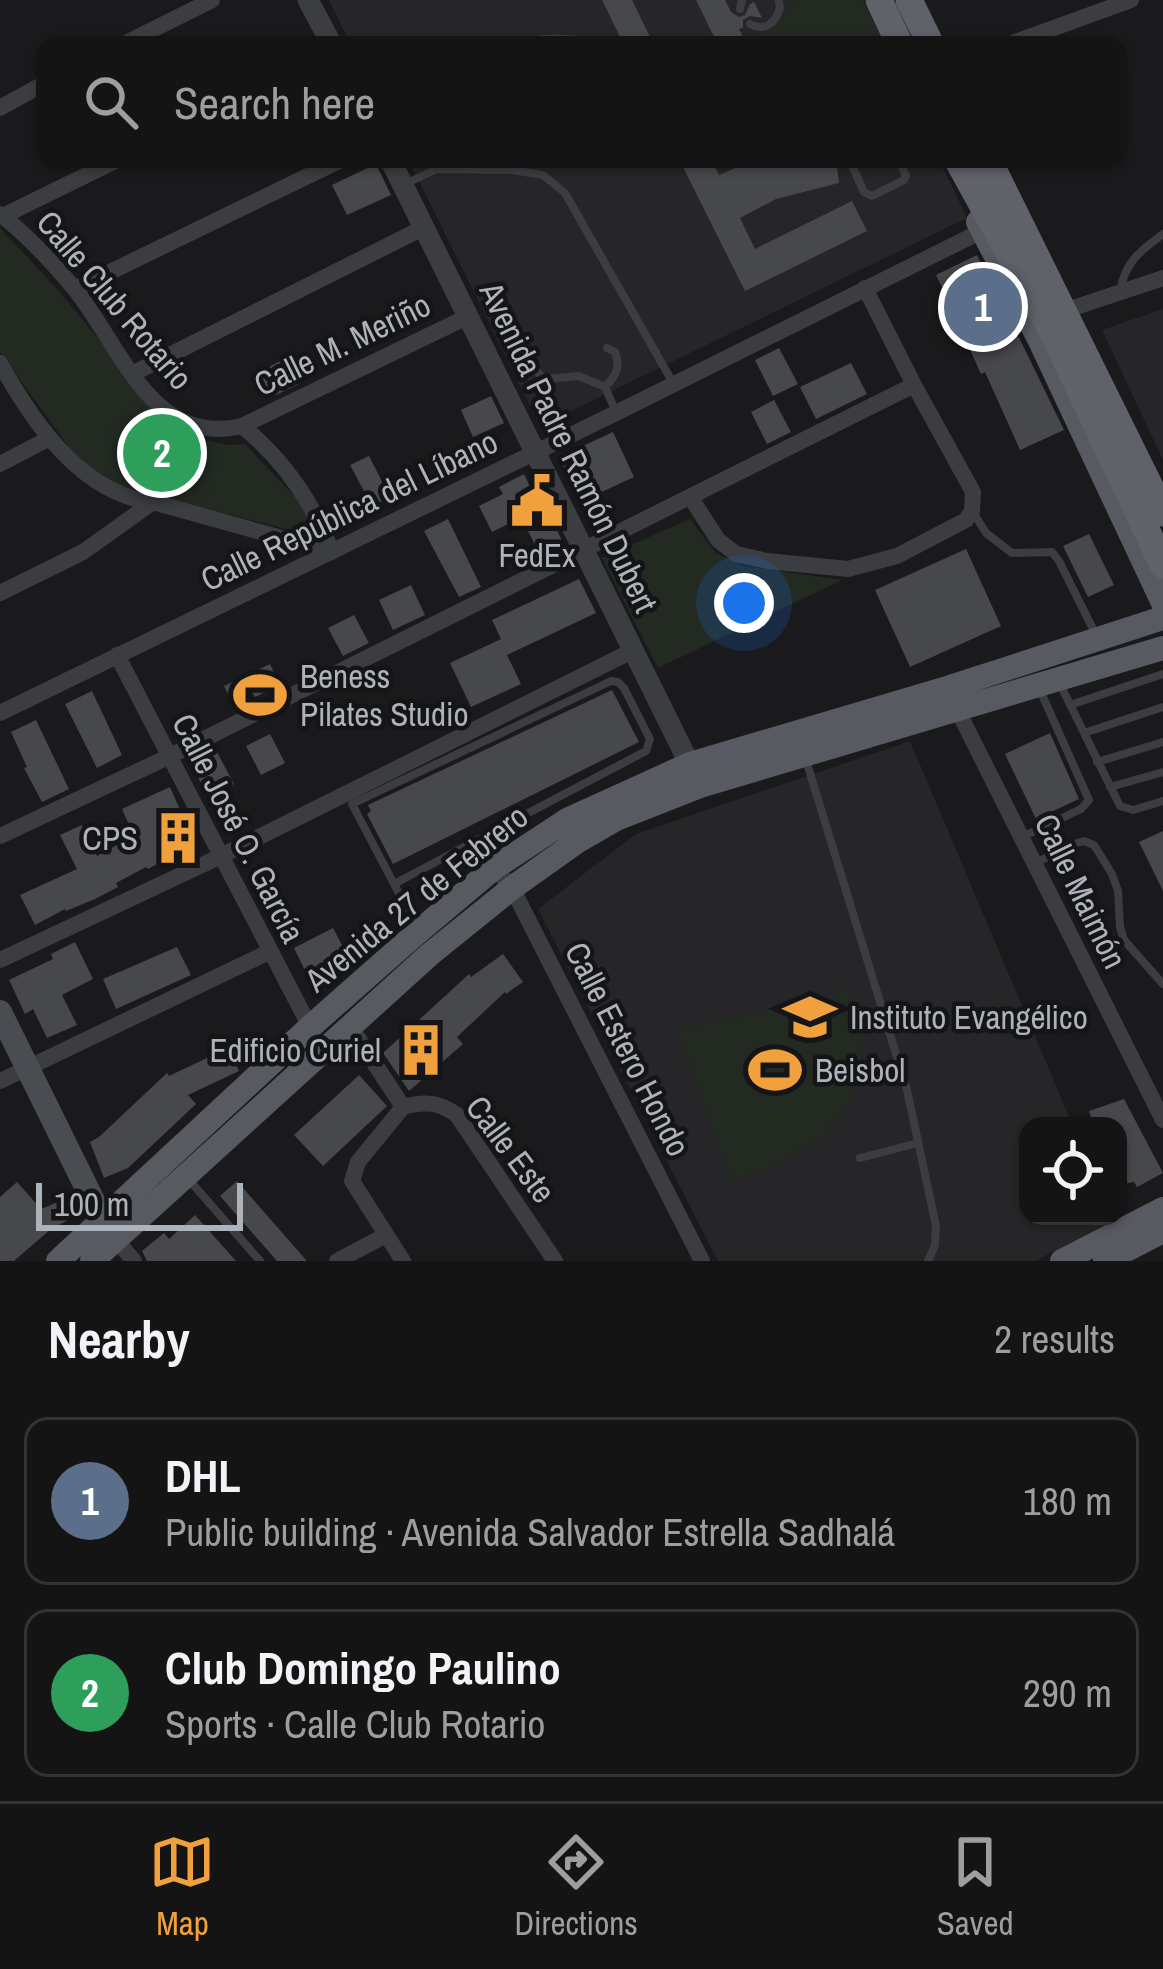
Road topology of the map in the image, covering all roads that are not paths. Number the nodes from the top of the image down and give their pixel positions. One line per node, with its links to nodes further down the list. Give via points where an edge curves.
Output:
1 (212, 0): 8 (street)
2 (308, 0): 9 (street)
3 (778, 0): 7 (lane, via 772,24)
4 (879, 0): 10 (highway)
5 (909, 0): 11 (highway)
6 (1131, 0): 12 (street)
7 (750, 24)
8 (140, 36)
9 (327, 36)
10 (896, 36)
11 (927, 36)
12 (1032, 36)
13 (36, 88): 14 (street)
14 (0, 108)
15 (100, 168): 26 (street)
16 (326, 168): 33 (street)
17 (394, 168): 25 (street, Avenida Padre Ramón Dubert)
18 (432, 168): 25 (lane)
19 (472, 168): 40 (lane, via 543,175 565,193)
20 (853, 168): 21 (lane, via 872,196 904,180)
21 (903, 168)
22 (958, 168): 28 (main road)
23 (960, 168): 36 (highway)
24 (994, 168): 36 (highway)
25 (403, 185): 27 (street, Avenida Padre Ramón Dubert)
26 (1, 215): 33 (street, Calle Club Rotario)
27 (425, 227): 35 (street, Avenida Padre Ramón Dubert); 39 (street)
28 (982, 231): 31 (street, Calle República del Líbano); 57 (main road)
29 (1163, 234): 34 (lane, via 1129,263)
30 (1163, 278): 34 (street)
31 (866, 288): 40 (street, Calle República del Líbano); 41 (street)
32 (493, 289): 42 (lane, via 544,380 579,376)
33 (76, 290): 39 (street, Calle Club Rotario)
34 (1120, 293): 36 (street)
35 (469, 316): 44 (street, Calle M. Meriño); 46 (street, Avenida Padre Ramón Dubert)
36 (1065, 319): 48 (main road); 52 (highway); 55 (highway)
37 (607, 348): 42 (lane, via 619,362)
38 (0, 363): 45 (street)
39 (132, 374): 44 (street, Calle Club Rotario, via 186,424)
40 (674, 384): 43 (street, Calle República del Líbano)
41 (914, 385): 49 (street); 51 (street, via 973,492)
42 (605, 387): 43 (lane)
43 (616, 413): 46 (street, Calle República del Líbano)
44 (242, 426): 54 (street, via 303,493)
45 (50, 438): 47 (street); 50 (street, via 103,485)
46 (536, 452): 53 (street, Avenida Padre Ramón Dubert); 54 (street, Calle República del Líbano)
47 (0, 464)
48 (1163, 486)
49 (691, 498): 51 (street, via 736,554 848,569 897,556); 53 (street)
50 (153, 502): 54 (street); 56 (street, via 83,553)
51 (972, 511): 59 (lane, via 1012,553 1052,552)
52 (1163, 513)
53 (583, 548): 61 (street, Avenida Padre Ramón Dubert); 72 (street)
54 (332, 552): 62 (street, Calle República del Líbano)
55 (1163, 565)
56 (0, 592)
57 (1163, 603)
58 (1163, 619): 59 (main road, Avenida 27 de Febrero)
59 (1098, 639): 65 (main road, Avenida 27 de Febrero)
60 (1163, 648): 64 (main road, Avenida 27 de Febrero)
61 (632, 651): 75 (street, Avenida Padre Ramón Dubert); 80 (street)
62 (117, 655): 68 (street, Calle República del Líbano); 72 (street, Calle José O. García)
63 (1163, 674): 66 (lane)
64 (1048, 683): 65 (main road, Avenida 27 de Febrero); 66 (lane); 79 (lane, via 1089,800)
65 (953, 700): 71 (main road, Avenida 27 de Febrero); 75 (main road, Avenida 27 de Febrero); 79 (street, Calle Maimón)
66 (1070, 705): 69 (lane)
67 (1163, 707): 69 (lane)
68 (0, 712)
69 (1084, 733): 73 (lane)
70 (1163, 742): 73 (lane)
71 (804, 755): 75 (main road, Avenida 27 de Febrero); 96 (lane)
72 (168, 757): 78 (street); 80 (street, Calle José O. García)
73 (1097, 762): 76 (lane)
74 (1163, 772): 76 (lane)
75 (695, 775): 82 (main road, Avenida 27 de Febrero, via 567,820); 84 (main road, Avenida 27 de Febrero)
76 (1110, 787): 77 (lane, via 1126,809)
77 (1163, 801)
78 (0, 836)
79 (1021, 837): 81 (street, Calle Maimón)
80 (219, 856): 86 (street, Calle José O. García); 87 (street)
81 (1034, 863): 88 (lane, via 1076,843 1094,845 1115,882 1124,940); 95 (street, Calle Maimón)
82 (494, 868): 84 (street, Calle Estero Hondo); 85 (main road, Avenida 27 de Febrero)
83 (394, 884): 83 (lane, via 646,751 650,739 619,682 604,682 352,804); 85 (lane)
84 (512, 888): 91 (main road, Avenida 27 de Febrero); 110 (street, Calle Estero Hondo)
85 (418, 932): 90 (main road, Avenida 27 de Febrero)
86 (269, 952): 90 (street, Calle José O. García); 92 (street)
87 (0, 960)
88 (1163, 984)
89 (0, 1012): 92 (main road)
90 (310, 1027): 100 (main road, Avenida 27 de Febrero)
91 (350, 1027): 94 (street); 98 (main road, Avenida 27 de Febrero)
92 (28, 1066): 93 (street); 100 (main road)
93 (0, 1081)
94 (404, 1107): 102 (street, via 358,1162 352,1181); 109 (street, Calle Este, via 439,1104 457,1115)
95 (1163, 1120)
96 (918, 1143): 97 (lane); 111 (lane, via 936,1226)
97 (860, 1158)
98 (185, 1176): 100 (main road, Avenida 27 de Febrero); 106 (lane)
99 (1163, 1210): 112 (main road)
100 (109, 1231): 103 (main road, Avenida 27 de Febrero); 104 (main road, Avenida 27 de Febrero); 105 (street)
101 (1163, 1231): 113 (main road)
102 (386, 1235): 107 (street); 108 (street)
103 (58, 1261)
104 (92, 1261)
105 (134, 1261)
106 (260, 1261)
107 (337, 1261)
108 (403, 1261)
109 (555, 1261)
110 (702, 1261)
111 (928, 1261)
112 (1062, 1261)
113 (1105, 1261)

